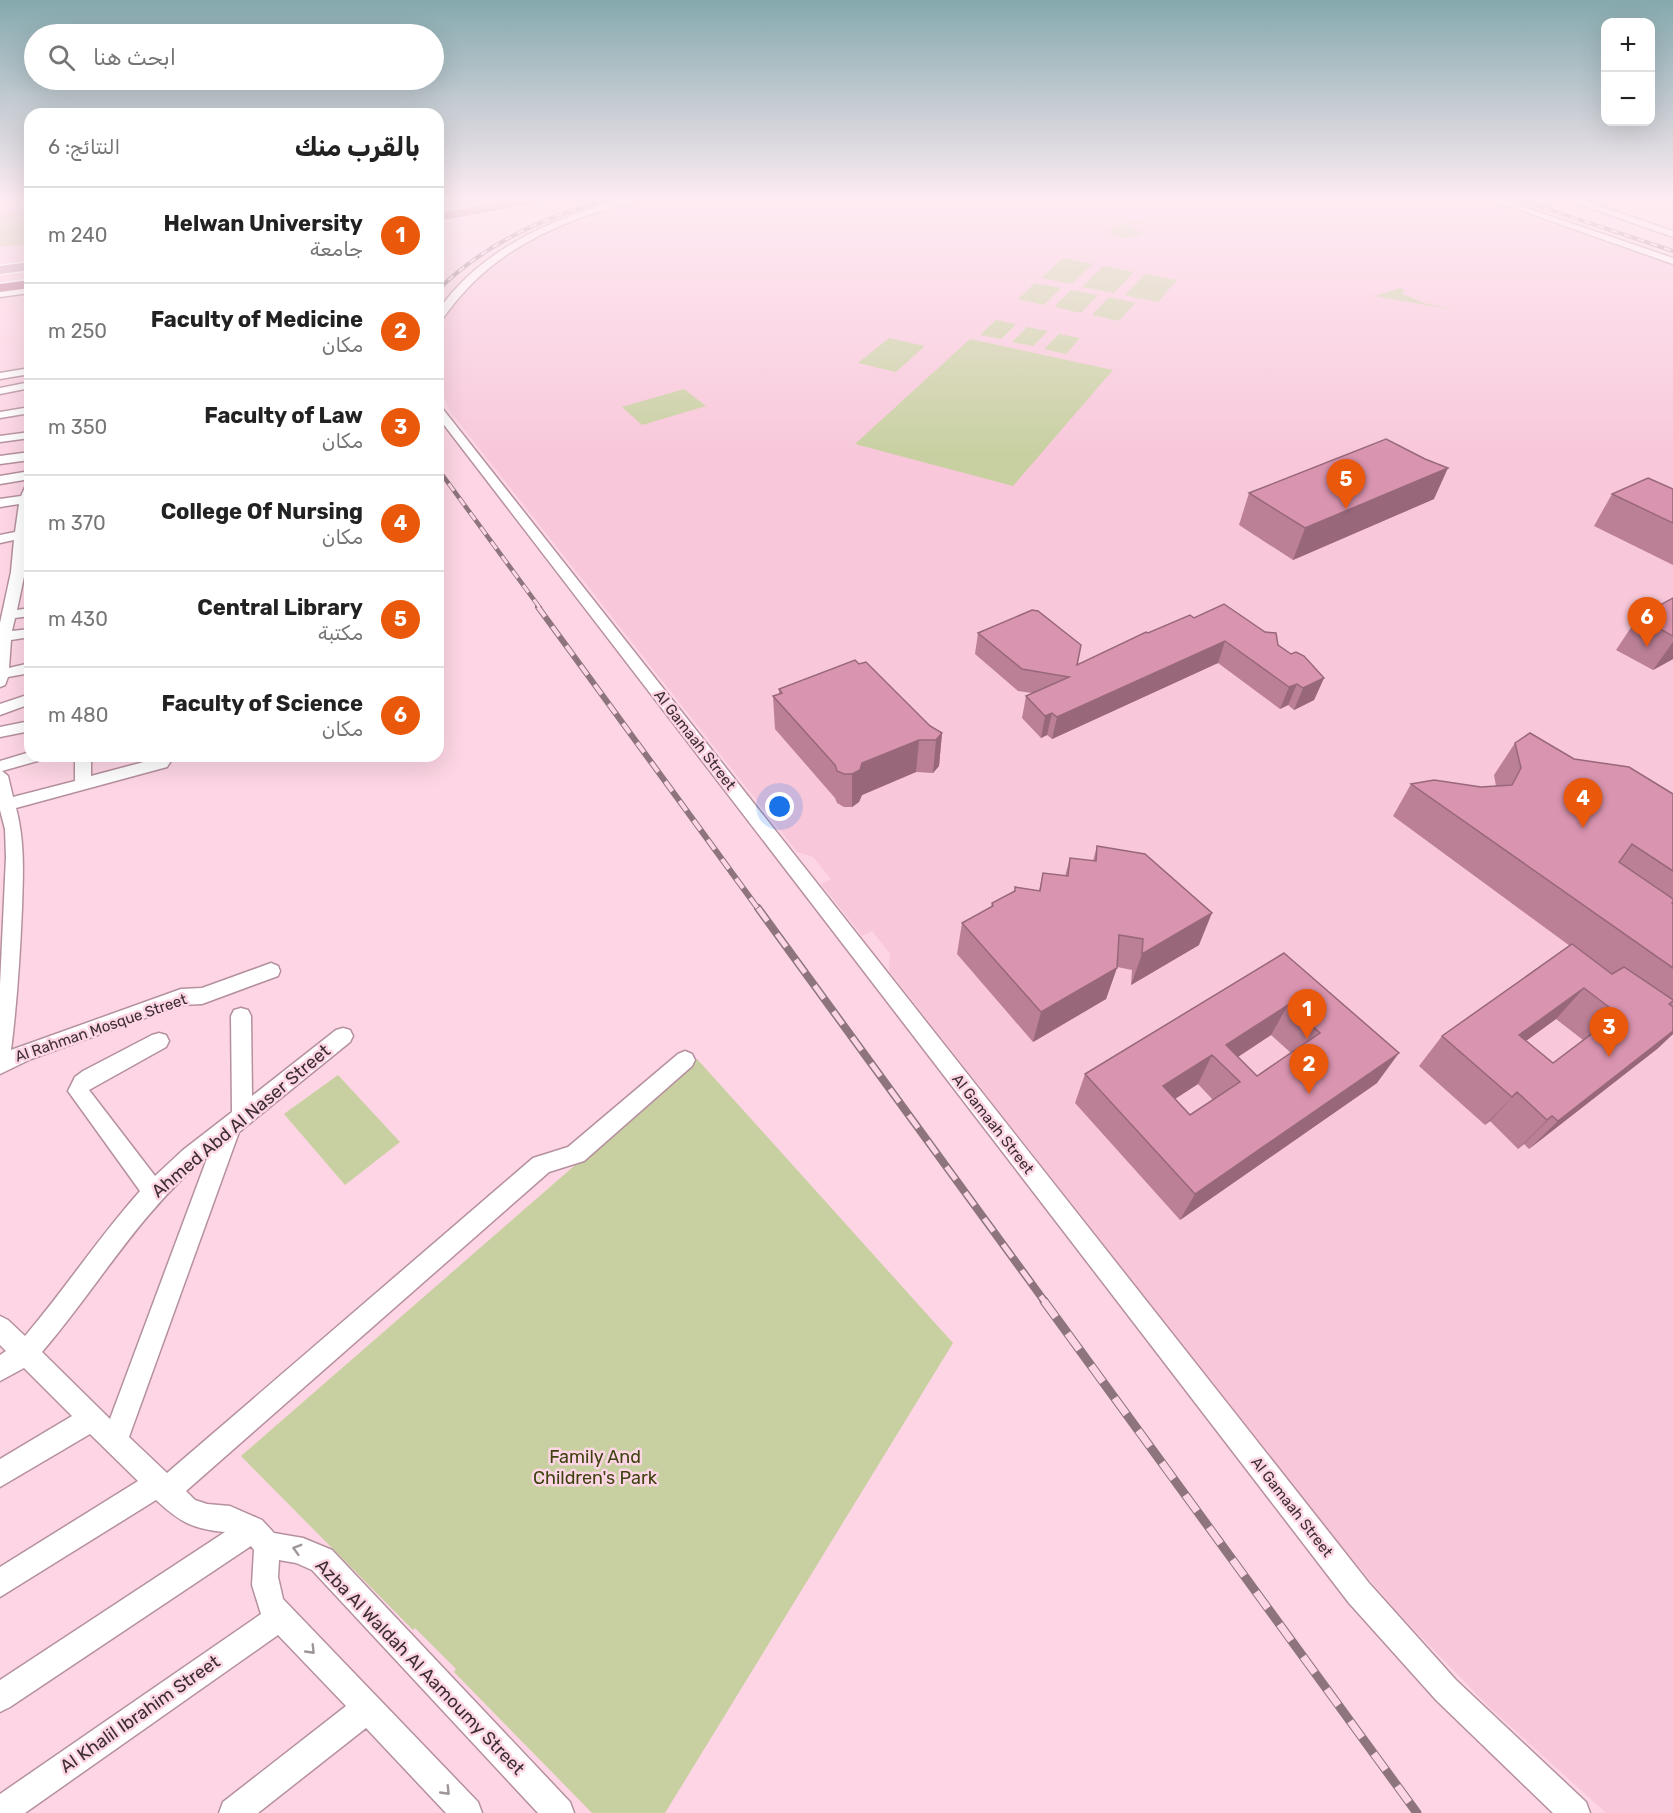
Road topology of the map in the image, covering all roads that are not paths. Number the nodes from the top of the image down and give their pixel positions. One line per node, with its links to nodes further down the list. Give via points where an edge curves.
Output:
1 (466, 284): 6 (street)
2 (24, 285): 3 (highway)
3 (0, 288)
4 (24, 291): 5 (street)
5 (0, 294)
6 (444, 311)
7 (24, 372): 8 (street)
8 (0, 376)
9 (24, 386): 10 (street)
10 (0, 390)
11 (24, 411): 12 (street)
12 (0, 415)
13 (444, 418): 76 (street, Al Gamaah Street, via 1340,1569 1446,1690)
14 (24, 436): 15 (street)
15 (0, 439)
16 (24, 457): 17 (street)
17 (0, 460)
18 (24, 477): 19 (street)
19 (0, 480)
20 (24, 500): 21 (street)
21 (0, 503)
22 (24, 520): 23 (street)
23 (21, 535): 24 (street); 25 (street)
24 (0, 540)
25 (24, 571): 26 (street); 28 (street)
26 (0, 576)
27 (24, 613): 28 (street)
28 (9, 615): 30 (street)
29 (24, 634): 30 (street)
30 (4, 637): 32 (street)
31 (24, 669): 32 (street)
32 (1, 674): 33 (street)
33 (0, 682)
34 (24, 700): 35 (street)
35 (0, 711)
36 (24, 727): 37 (street)
37 (0, 732)
38 (24, 759): 42 (street)
39 (83, 762): 44 (street)
40 (161, 762): 41 (street)
41 (129, 764): 44 (street)
42 (0, 766)
43 (0, 776): 45 (street)
44 (83, 784): 45 (street)
45 (4, 802): 46 (street)
46 (6, 831): 47 (street)
47 (8, 860): 48 (street)
48 (6, 941): 50 (street)
49 (271, 971): 57 (street, Al Rahman Mosque Street, via 202,996 181,997)
50 (5, 983): 52 (street)
51 (241, 1016): 58 (street)
52 (3, 1021): 55 (street)
53 (343, 1036): 58 (street, Ahmed Abd Al Naser Street)
54 (159, 1041): 59 (street, via 85,1079 78,1091)
55 (0, 1054)
56 (685, 1060): 66 (street, via 576,1154 552,1159 541,1166)
57 (0, 1065)
58 (236, 1122): 59 (street, Ahmed Abd Al Naser Street); 64 (street)
59 (154, 1192): 61 (street, Ahmed Abd Al Naser Street)
60 (0, 1328): 61 (street, Azba Al Waldah Al Aamoumy Street)
61 (27, 1353): 62 (street, Ahmed Abd Al Naser Street); 63 (street, Azba Al Waldah Al Aamoumy Street)
62 (0, 1369)
63 (92, 1418): 64 (street, Azba Al Waldah Al Aamoumy Street); 65 (street)
64 (115, 1440): 66 (street, Azba Al Waldah Al Aamoumy Street)
65 (0, 1474)
66 (162, 1487): 67 (street, Azba Al Waldah Al Aamoumy Street, via 188,1510 230,1519); 68 (street)
67 (260, 1538): 69 (street, via 265,1590); 70 (street); 75 (street, Azba Al Waldah Al Aamoumy Street, one-way to 67, via 322,1560)
68 (0, 1583)
69 (280, 1617): 71 (street, one-way to 71); 72 (street, Al Khalil Ibrahim Street)
70 (0, 1697)
71 (367, 1708): 73 (street); 74 (street, one-way to 74)
72 (0, 1812)
73 (234, 1813)
74 (467, 1813)
75 (559, 1813)
76 (1575, 1813)

